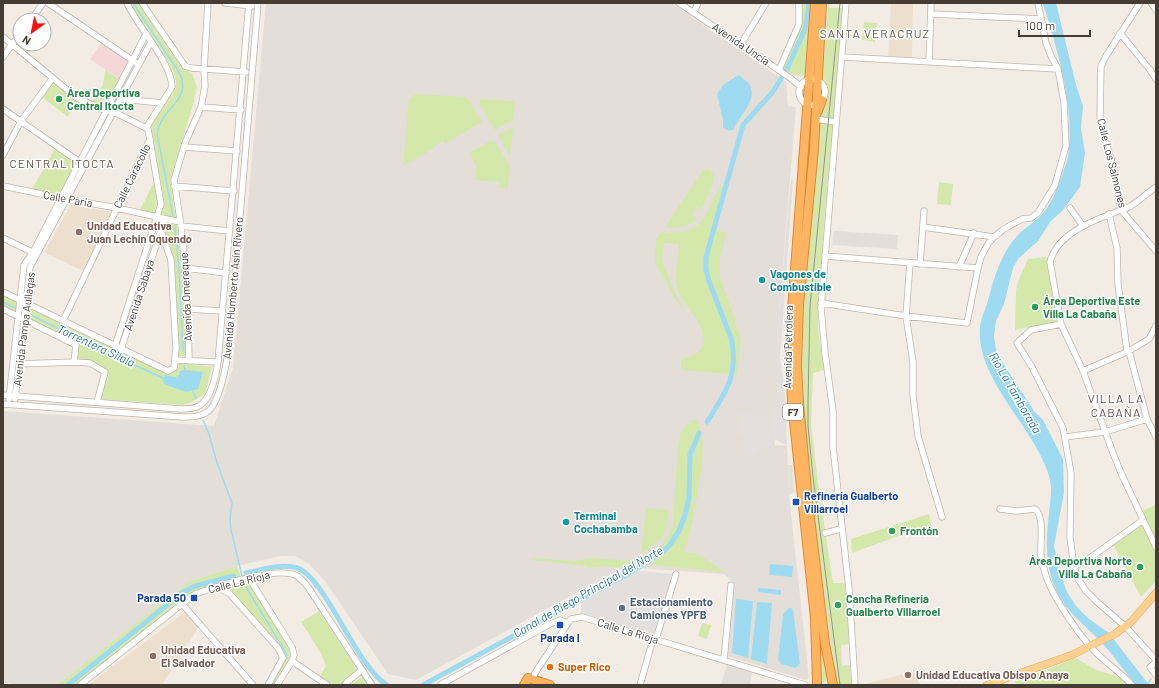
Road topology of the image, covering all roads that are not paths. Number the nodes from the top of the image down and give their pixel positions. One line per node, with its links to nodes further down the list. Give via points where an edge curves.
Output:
1 (48, 3): 32 (street)
2 (142, 3): 36 (street, via 185,66)
3 (208, 3): 36 (street)
4 (225, 3): 17 (street)
5 (679, 3): 20 (street, Avenida Uncía)
6 (698, 3): 20 (street)
7 (766, 3): 28 (street)
8 (799, 3): 38 (street, via 799,24)
9 (815, 3): 35 (highway, F7)
10 (822, 3): 35 (highway, F7)
11 (846, 3): 30 (street)
12 (931, 3): 21 (street)
13 (1038, 3): 22 (street)
14 (1140, 3): 23 (street, Calle Los Salmones)
15 (1151, 3): 19 (street)
16 (126, 4): 24 (street)
17 (249, 4): 18 (street); 39 (street, Avenida Humberto Asín Rivero)
18 (258, 5): 40 (street, Avenida Humberto Asín Rivero)
19 (1156, 10)
20 (694, 12): 28 (street, Avenida Uncía)
21 (931, 14): 22 (street); 33 (street)
22 (1041, 19): 37 (street, via 1046,43)
23 (1120, 33): 42 (street); 68 (street, Calle Los Salmones, via 1101,66 1100,116)
24 (146, 34): 26 (street); 32 (street, Avenida Pampa Aullagas)
25 (3, 37): 27 (street)
26 (151, 42): 34 (street, Avenida Pampa Aullagas); 46 (street, via 165,63 172,82 172,87)
27 (12, 44): 31 (street)
28 (741, 44): 38 (street, Avenida Uncía)
29 (21, 52): 41 (street)
30 (842, 56): 33 (street); 54 (street)
31 (3, 57)
32 (133, 61): 34 (street); 50 (street, Avenida Pampa Aullagas)
33 (930, 62): 37 (street)
34 (139, 64): 44 (street, Avenida Pampa Aullagas)
35 (814, 64): 43 (highway, F7); 43 (highway)
36 (204, 69): 39 (street); 47 (street, via 205,86)
37 (1058, 69): 79 (street, via 1064,102 1066,146 1055,185 1038,213 1010,225)
38 (779, 70): 43 (street, Avenida Uncía)
39 (243, 72): 40 (street); 49 (street, Avenida Humberto Asín Rivero)
40 (252, 73): 115 (street, Avenida Humberto Asín Rivero, via 226,367 212,408 200,416)
41 (52, 79): 50 (street, via 77,98); 53 (street)
42 (1156, 79)
43 (811, 83): 45 (highway, Avenida Petrolera / F7); 45 (street, via 825,93)
44 (121, 99): 46 (street); 51 (street, Avenida Pampa Aullagas)
45 (812, 102): 52 (highway, Avenida Petrolera / F7); 156 (highway, Avenida Petrolera / F7, via 806,117 790,348 792,403 815,618)
46 (162, 103): 55 (street)
47 (200, 107): 49 (street); 57 (street)
48 (3, 109): 53 (street)
49 (241, 110): 58 (street, Avenida Humberto Asín Rivero)
50 (106, 111): 51 (street); 60 (street, Avenida Pampa Aullagas)
51 (114, 112): 55 (street); 60 (street, Avenida Pampa Aullagas)
52 (815, 119): 54 (street); 157 (highway, Avenida Petrolera / F7, via 799,305 798,403 824,630)
53 (21, 121): 59 (street); 60 (street)
54 (836, 122): 83 (street)
55 (147, 128): 56 (street)
56 (150, 138): 66 (street, Calle Caracollo); 71 (street, via 161,204)
57 (184, 147): 58 (street); 62 (street)
58 (237, 151): 64 (street, Avenida Humberto Asín Rivero)
59 (3, 155)
60 (82, 164): 65 (street, Avenida Pampa Aullagas)
61 (3, 186): 65 (street, Calle Paria)
62 (174, 186): 64 (street); 73 (street, Avenida Omereque)
63 (1156, 187): 68 (street, via 1128,208)
64 (234, 191): 77 (street, Avenida Humberto Asín Rivero)
65 (64, 199): 66 (street, Calle Paria); 82 (street, Avenida Pampa Aullagas)
66 (117, 208): 71 (street, Calle Paria); 98 (street, Calle Caracollo)
67 (1070, 208): 74 (street)
68 (1121, 210): 70 (street); 81 (street, Calle Los Salmones)
69 (924, 211): 75 (street)
70 (1109, 214): 74 (street); 103 (street, via 1117,248 1118,284)
71 (157, 217): 72 (street, Calle Paria); 101 (street, Avenida Sabaya)
72 (165, 219): 73 (street, Calle Paria); 76 (street, Avenida Sabaya)
73 (180, 224): 77 (street, Calle Paria); 87 (street, Avenida Omereque)
74 (1083, 226): 99 (street, via 1067,236 1055,249 1050,262)
75 (923, 227): 78 (street); 85 (street)
76 (161, 231): 102 (street, Avenida Sabaya); 104 (street, Avenida Omereque, via 171,260)
77 (229, 231): 89 (street, Avenida Humberto Asín Rivero)
78 (974, 233): 79 (street); 86 (street)
79 (994, 237): 88 (street, via 981,257)
80 (3, 238): 82 (street)
81 (1156, 252)
82 (35, 254): 91 (street, Avenida Pampa Aullagas)
83 (825, 256): 84 (street); 92 (street)
84 (910, 263): 85 (street); 96 (street)
85 (920, 264): 86 (street)
86 (959, 267): 88 (street)
87 (184, 268): 89 (street); 94 (street, Avenida Omereque)
88 (978, 268): 96 (street, via 968,323)
89 (226, 272): 95 (street, Avenida Humberto Asín Rivero)
90 (3, 292): 91 (street)
91 (23, 302): 97 (street, Avenida Pampa Aullagas); 98 (street)
92 (821, 303): 96 (street); 123 (street, via 833,411 833,448)
93 (3, 309): 97 (street)
94 (188, 309): 95 (street); 105 (street, Avenida Omereque)
95 (222, 311): 107 (street, Avenida Humberto Asín Rivero)
96 (906, 316): 121 (street, via 913,362 913,395 918,436)
97 (22, 318): 106 (street, via 76,345); 108 (street, Avenida Pampa Aullagas); 110 (street, Avenida Pampa Aullagas)
98 (63, 321): 101 (street)
99 (1061, 324): 109 (street); 118 (street, via 1031,330 1017,343 1032,367 1063,428)
100 (1156, 326): 103 (street, via 1149,339)
101 (115, 346): 102 (street)
102 (121, 349): 104 (street, via 168,371 174,368)
103 (1128, 351): 109 (street); 116 (street)
104 (175, 360): 105 (street)
105 (189, 361): 107 (street)
106 (74, 362): 108 (street); 112 (street, via 90,363 105,372)
107 (218, 362): 114 (street, Avenida Humberto Asín Rivero, via 205,402 193,408)
108 (19, 364): 111 (street, Avenida Pampa Aullagas)
109 (1083, 371): 117 (street)
110 (6, 395): 111 (street, Avenida Humberto Asín Rivero); 113 (street, Avenida Pampa Aullagas)
111 (16, 396): 112 (street, Avenida Humberto Asín Rivero); 113 (street, Avenida Pampa Aullagas)
112 (97, 402): 114 (street, Avenida Humberto Asín Rivero)
113 (9, 404): 115 (street, Avenida Humberto Asín Rivero)
114 (172, 408): 115 (street)
115 (172, 417)
116 (1148, 419): 117 (street); 119 (street)
117 (1105, 432): 118 (street); 122 (street)
118 (1065, 437): 126 (street, via 1071,473 1070,537)
119 (1156, 437)
120 (1000, 509): 136 (street, via 1035,509 1039,512 1042,557 1047,577 1059,603)
121 (942, 517)
122 (1143, 520): 125 (street); 126 (street)
123 (841, 529): 124 (street); 158 (street, via 850,597)
124 (826, 533)
125 (1156, 546)
126 (1074, 567): 134 (street, via 1086,591)
127 (676, 574): 135 (street)
128 (249, 578): 130 (street, Calle La Rioja); 138 (street, via 292,647); 140 (street, Calle La Rioja, via 278,573 297,576 308,587)
129 (731, 584): 137 (street)
130 (217, 587): 132 (street, Calle La Rioja, via 192,596); 146 (street, via 230,594 278,648 283,658)
131 (1156, 593): 134 (main road)
132 (183, 605): 144 (street, Calle La Rioja); 145 (street)
133 (568, 623): 135 (street, Calle La Rioja, via 571,619 582,617); 141 (street, Calle La Rioja, via 560,620 550,624); 143 (street)
134 (1126, 627): 136 (main road); 139 (street)
135 (655, 639): 137 (street, Calle La Rioja); 154 (street)
136 (1090, 646): 159 (main road, via 1072,655); 160 (street)
137 (724, 660): 155 (street, Calle La Rioja)
138 (292, 661): 147 (street); 148 (street)
139 (1156, 661): 142 (street, via 1150,667)
140 (362, 670): 149 (street); 150 (street, Calle La Rioja)
141 (462, 673): 151 (street, Calle La Rioja); 152 (street, Calle La Rioja)
142 (1156, 675)
143 (530, 680): 153 (highway)
144 (80, 685)
145 (253, 685)
146 (268, 685)
147 (277, 685)
148 (327, 685)
149 (345, 685)
150 (372, 685)
151 (440, 685)
152 (448, 685)
153 (550, 685)
154 (640, 685)
155 (805, 685)
156 (817, 685)
157 (833, 685)
158 (855, 685)
159 (987, 685)
160 (1132, 685)

